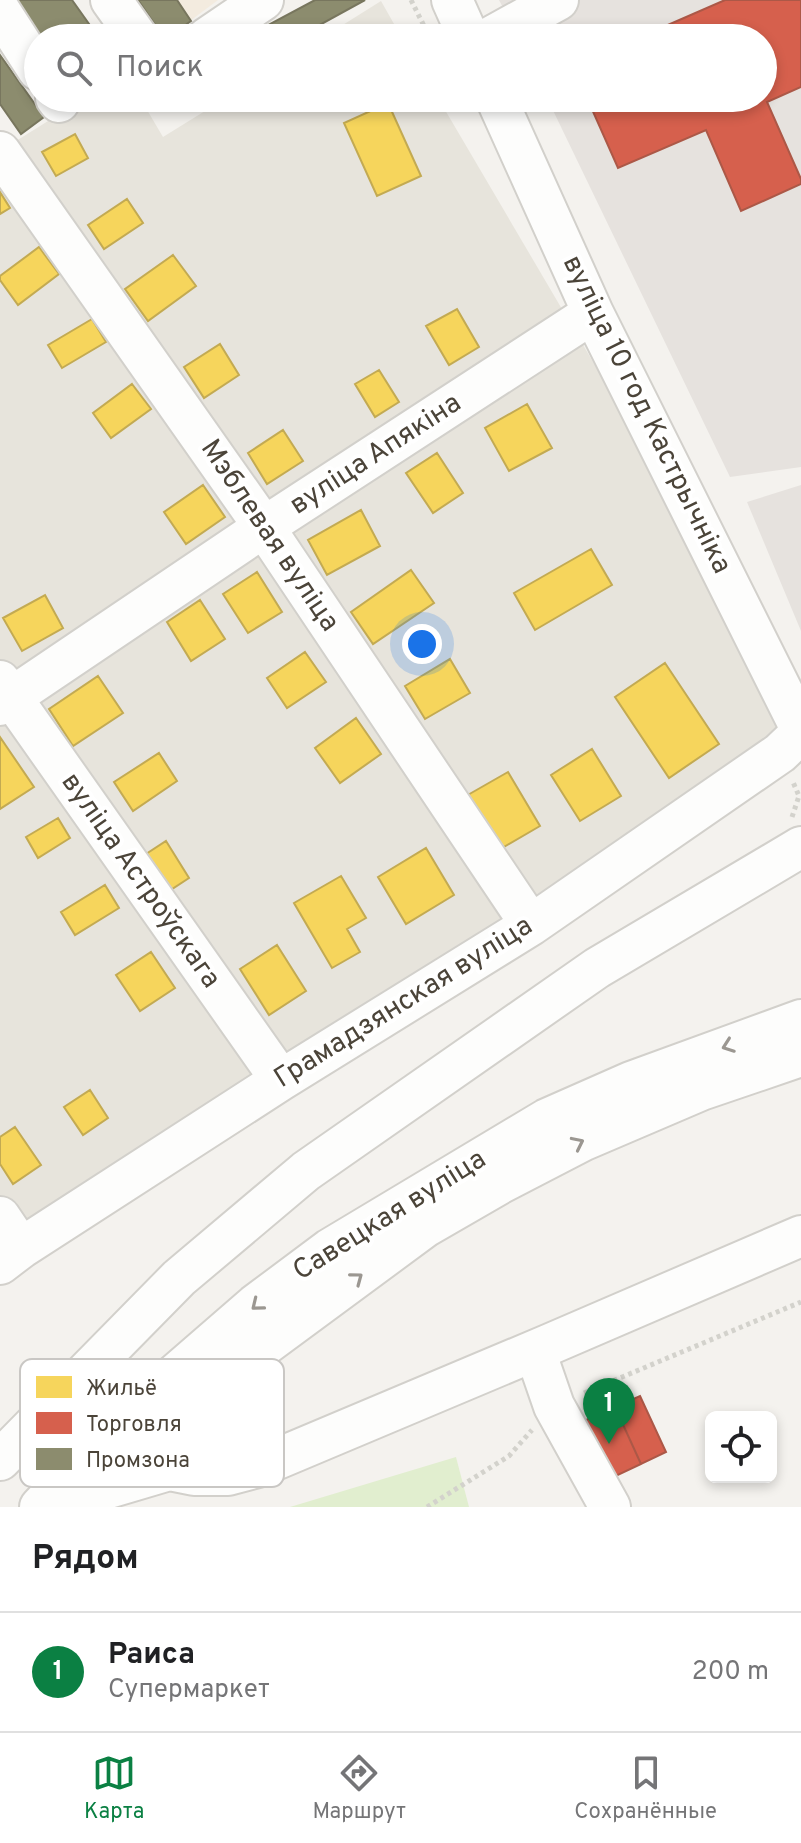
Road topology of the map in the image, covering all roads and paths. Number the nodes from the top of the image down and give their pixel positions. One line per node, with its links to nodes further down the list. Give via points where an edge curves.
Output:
1 (111, 0): 7 (street)
2 (263, 0): 8 (street)
3 (411, 0): 9 (path)
4 (452, 0): 10 (street)
5 (558, 0): 11 (street)
6 (0, 11): 12 (street)
7 (128, 24)
8 (228, 24)
9 (423, 24)
10 (463, 24)
11 (514, 24)
12 (24, 48)
13 (502, 112): 15 (street, вуліца 10 год Кастрычніка)
14 (0, 152): 16 (street, Мэблевая вуліца)
15 (593, 313): 16 (street, вуліца Апякіна); 18 (street, вуліца 10 год Кастрычніка)
16 (264, 527): 17 (street, вуліца Апякіна); 20 (street, Мэблевая вуліца)
17 (4, 695): 23 (street, вуліца Астроўскага)
18 (801, 731): 20 (street, Грамадзянская вуліца, via 780,753)
19 (801, 847): 28 (street, via 597,968 306,1171 179,1278)
20 (531, 925): 23 (street, Грамадзянская вуліца)
21 (801, 1020): 29 (street, Савецкая вуліца, one-way to 29, via 547,1119 330,1249)
22 (801, 1056): 30 (street, Савецкая вуліца, one-way to 22, via 425,1227 501,1183 599,1133)
23 (281, 1080): 25 (street, Грамадзянская вуліца)
24 (801, 1236): 27 (street, Савецкая вуліца)
25 (7, 1243)
26 (801, 1302): 31 (path)
27 (535, 1351): 31 (street); 33 (street, Савецкая вуліца)
28 (99, 1359)
29 (193, 1359)
30 (246, 1359)
31 (554, 1406): 39 (path, via 509,1456); 40 (street)
32 (20, 1440): 34 (street)
33 (284, 1456)
34 (0, 1460)
35 (59, 1487): 38 (street, Савецкая вуліца, one-way to 38)
36 (124, 1487): 37 (street, Савецкая вуліца)
37 (90, 1500)
38 (40, 1507)
39 (427, 1507)
40 (610, 1507)

